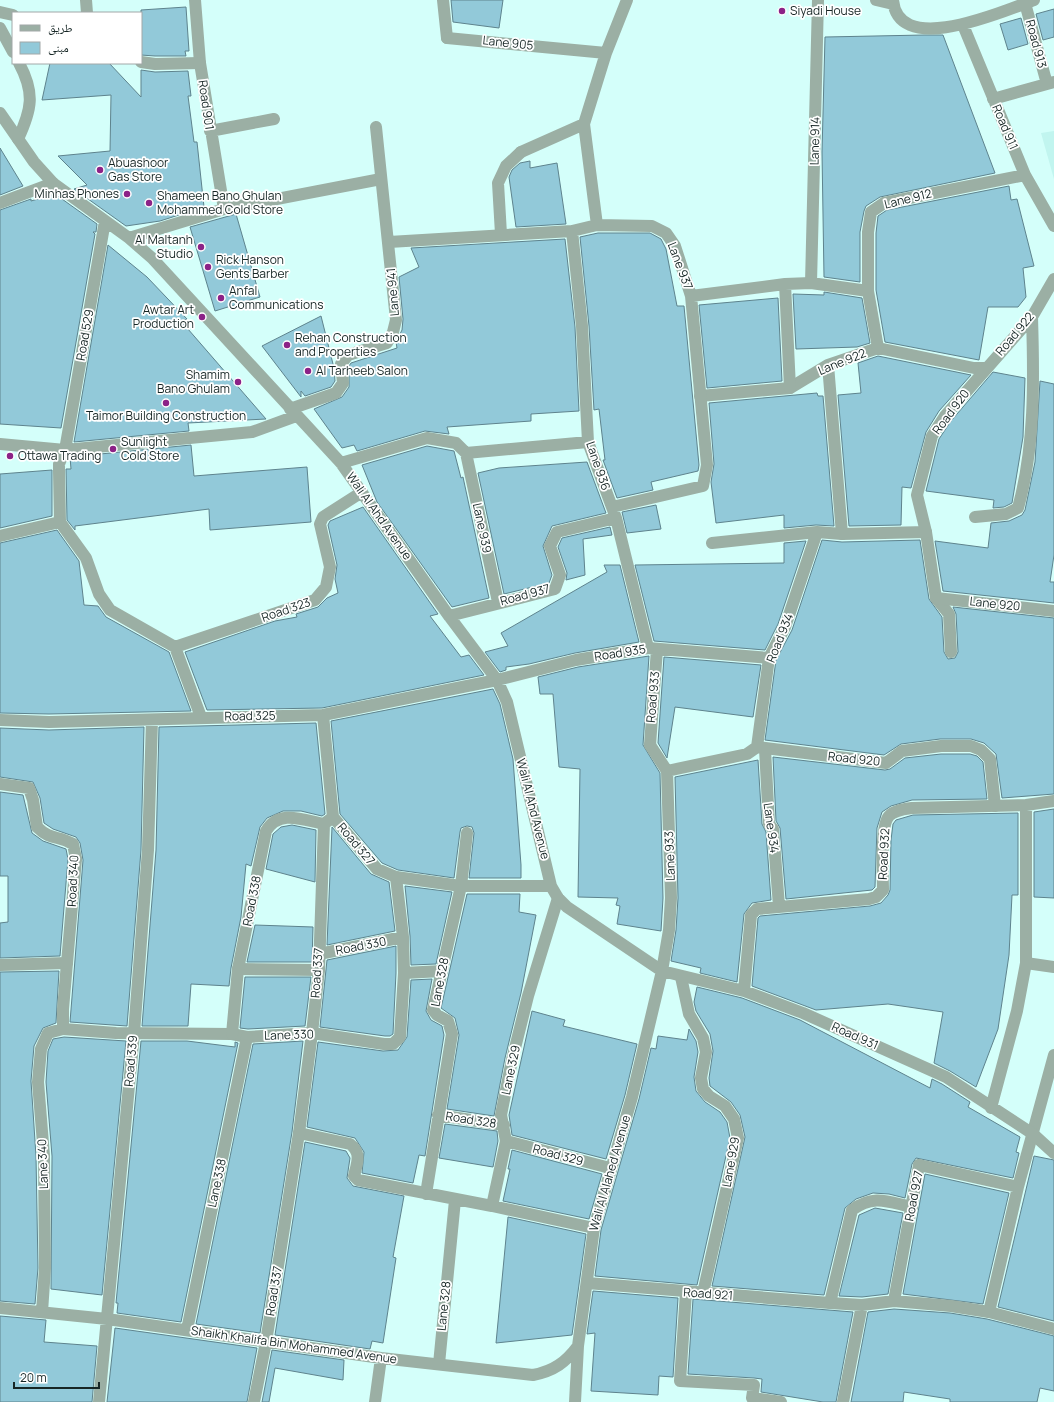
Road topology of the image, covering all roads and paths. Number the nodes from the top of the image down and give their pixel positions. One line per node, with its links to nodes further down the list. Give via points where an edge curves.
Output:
1 (86, 0): 10 (street)
2 (195, 0): 17 (street, Road 901)
3 (443, 0): 15 (street, Lane 905, via 447,38)
4 (627, 0): 15 (street)
5 (818, 0): 40 (street, Lane 914)
6 (876, 0): 7 (street)
7 (893, 2): 12 (street, Road 913, via 897,14 909,26 934,29)
8 (1029, 2): 12 (street, Road 913); 19 (street, Road 913)
9 (0, 12): 11 (street)
10 (87, 12)
11 (12, 15)
12 (963, 25): 20 (street, Road 911)
13 (0, 28): 14 (street)
14 (12, 50)
15 (606, 53): 23 (street)
16 (142, 62): 17 (street)
17 (200, 62): 25 (street, Road 901)
18 (19, 64): 26 (street, via 28,83 30,99 28,114)
19 (1050, 83): 20 (street, Road 913)
20 (993, 99): 27 (street, Road 911)
21 (0, 113): 26 (street, Wali Al Ahd Avenue)
22 (274, 119): 25 (street)
23 (584, 124): 33 (street); 36 (street, via 521,152 506,166 498,183)
24 (376, 127): 28 (street, Lane 941)
25 (210, 131): 31 (street, Road 901)
26 (18, 139): 29 (street, Wali Al Ahd Avenue)
27 (1025, 175): 34 (street, Road 911); 42 (street, Lane 912, via 884,203 871,212 868,232)
28 (381, 180): 31 (street); 38 (street, Lane 941)
29 (53, 184): 30 (street); 32 (street, Wali Al Ahd Avenue)
30 (0, 203)
31 (224, 209): 37 (street)
32 (106, 221): 37 (street, Wali Al Ahd Avenue); 53 (street, Road 529)
33 (597, 225): 35 (street, Lane 937); 43 (street, Lane 937, via 652,226 666,233 675,246)
34 (1054, 226)
35 (572, 232): 36 (street, Lane 937); 51 (street, Lane 936, via 582,326)
36 (501, 234): 38 (street, Lane 937)
37 (129, 238): 50 (street, Wali Al Ahd Avenue, via 152,258)
38 (389, 242): 50 (street, Lane 941, via 396,320 388,343 348,355 341,364 343,383 336,393)
39 (1054, 279): 44 (street, Road 922)
40 (811, 283): 41 (street); 42 (street)
41 (785, 284): 43 (street); 48 (street)
42 (868, 291): 45 (street, Lane 912)
43 (691, 296): 49 (street, Lane 937)
44 (1032, 317): 47 (street, Road 922); 58 (street, via 1034,378 1027,471 1018,508 1006,514)
45 (878, 348): 46 (street, Lane 922); 47 (street, Lane 922, via 974,368)
46 (828, 365): 48 (street, Lane 922); 62 (street)
47 (987, 368): 61 (street, Road 920, via 945,416 932,436 917,495)
48 (790, 388): 49 (street, Lane 922)
49 (700, 396): 57 (street, Lane 937, via 707,465 703,486)
50 (293, 412): 53 (street, via 252,432); 55 (street, Wali Al Ahd Avenue)
51 (588, 442): 54 (street); 57 (street, Lane 936)
52 (0, 444): 53 (street)
53 (65, 450): 59 (street, via 59,471)
54 (466, 453): 55 (street, via 456,443 427,438); 66 (street, Lane 939)
55 (341, 462): 56 (street, Wali Al Ahd Avenue)
56 (362, 492): 68 (street, Wali Al Ahd Avenue); 69 (street, Road 323, via 323,517 320,524 330,567 326,587 315,600)
57 (614, 512): 66 (street, Road 937, via 557,532 553,537 550,546 560,576 555,589); 70 (street, Lane 936)
58 (974, 517)
59 (60, 522): 63 (street); 69 (street, via 86,558 99,594 110,610)
60 (816, 532): 62 (street); 64 (street); 72 (street, Road 934, via 785,627)
61 (926, 532): 62 (street); 65 (street, Road 920)
62 (842, 534)
63 (0, 536)
64 (712, 543)
65 (936, 598): 67 (street, Lane 920); 71 (street, via 949,614)
66 (498, 602): 68 (street, Road 937)
67 (1054, 611)
68 (449, 616): 73 (street, Wali Al Ahd Avenue)
69 (175, 647): 75 (street)
70 (653, 648): 72 (street, Road 935); 73 (street, Road 935, via 576,660); 79 (street, Road 933, via 650,745)
71 (951, 652)
72 (769, 658): 78 (street, Road 934)
73 (497, 680): 74 (street, Road 325); 88 (street, Wali Al Ahd Avenue, via 507,702)
74 (323, 715): 75 (street, Road 325); 84 (street, Road 327)
75 (201, 717): 77 (street, Road 325)
76 (0, 720): 77 (street, Road 325)
77 (152, 720): 105 (street, Road 339, via 148,850)
78 (761, 748): 79 (street, via 747,754); 83 (street, Road 920, via 886,763 902,751 941,746 971,746 981,750 990,759); 90 (street, Lane 934, via 769,824 773,829)
79 (667, 771): 100 (street, Lane 933, via 671,898)
80 (0, 784): 93 (street, Road 340, via 29,788 37,827 50,838 65,839 73,844 76,859)
81 (1054, 800): 82 (street, Road 932)
82 (1026, 805): 83 (street, Road 932); 94 (street)
83 (995, 806): 90 (street, Road 932, via 899,810 889,816 884,827 883,890 876,897)
84 (329, 820): 86 (street, Road 327, via 377,869); 92 (street, Road 337); 97 (street, Road 338, via 288,817 270,824 266,831)
85 (467, 833): 87 (street, Lane 328)
86 (396, 877): 87 (street, Road 327); 91 (street, Lane 330)
87 (461, 886): 88 (street, Road 327); 99 (street, Lane 328)
88 (551, 886): 89 (street, Wali Al Ahd Avenue)
89 (558, 898): 100 (street, Wali Al Ahd Avenue, via 567,907); 112 (street, Lane 329, via 528,996 512,1060 501,1115)
90 (779, 906): 103 (street, Road 932, via 757,909 751,915)
91 (403, 937): 92 (street, Road 330); 101 (street, Lane 330)
92 (319, 954): 98 (street, Road 337)
93 (67, 963): 95 (street); 104 (street, Road 340)
94 (1026, 963): 96 (street); 110 (street, via 1017,1011)
95 (0, 965)
96 (1054, 967)
97 (238, 969): 98 (street); 107 (street, Road 338)
98 (319, 970): 106 (street, Road 337)
99 (442, 971): 101 (street); 111 (street, Lane 328, via 433,1010 448,1021 452,1034)
100 (662, 971): 102 (street, Road 931); 117 (street, Wali Al Alahed Avenue, via 632,1097)
101 (404, 973): 106 (street, Lane 330, via 400,1037 393,1044)
102 (681, 977): 103 (street, Road 931); 126 (street, Lane 929, via 689,1014 703,1038 706,1052 701,1078 704,1089 709,1096 725,1106 734,1119 738,1138)
103 (744, 991): 110 (street, Road 931, via 803,1013 946,1077)
104 (63, 1028): 105 (street, Lane 330); 131 (street, Lane 340, via 48,1033 41,1049 38,1082 44,1156 45,1268)
105 (134, 1032): 107 (street, Lane 330); 133 (street, Road 339)
106 (312, 1033): 108 (street, Lane 330); 113 (street, Road 337)
107 (232, 1034): 108 (street, Lane 330)
108 (247, 1036): 135 (street, Lane 338)
109 (1054, 1055): 114 (street)
110 (991, 1108): 114 (street, Road 931)
111 (438, 1115): 112 (street, Road 328); 119 (street, Lane 328)
112 (504, 1125): 115 (street, Lane 329)
113 (299, 1133): 119 (street, via 350,1144 356,1148 359,1155 354,1176 358,1180); 136 (street, Road 337)
114 (1033, 1134): 116 (street, Road 931); 118 (street)
115 (506, 1141): 117 (street, Road 329); 121 (street, Lane 329)
116 (1054, 1153)
117 (610, 1168): 123 (street, Wali Al Alahed Avenue)
118 (1018, 1187): 122 (street, Road 927, via 919,1165); 132 (street)
119 (426, 1194): 120 (street)
120 (455, 1200): 121 (street); 139 (street, Lane 328)
121 (492, 1206): 123 (street)
122 (912, 1207): 127 (street, Road 927); 128 (street, via 874,1199 862,1202 852,1210)
123 (594, 1228): 124 (street, Wali Al Alahed Avenue)
124 (587, 1283): 125 (street, Road 921); 137 (street, Wali Al Alahed Avenue)
125 (686, 1292): 126 (street, Road 921); 144 (street, via 680,1381 754,1385 752,1398)
126 (703, 1293): 128 (street, Road 921)
127 (894, 1301): 129 (street, Road 921); 132 (street, Road 921)
128 (830, 1303): 129 (street, Road 921)
129 (862, 1304): 145 (street)
130 (0, 1308): 131 (street, Shaikh Khalifa Bin Mohammed Avenue)
131 (42, 1312): 133 (street, Shaikh Khalifa Bin Mohammed Avenue)
132 (989, 1312): 134 (street, Road 921)
133 (107, 1319): 135 (street, Shaikh Khalifa Bin Mohammed Avenue); 140 (street, Road 339)
134 (1054, 1328)
135 (187, 1330): 136 (street, Shaikh Khalifa Bin Mohammed Avenue)
136 (266, 1342): 138 (street, Shaikh Khalifa Bin Mohammed Avenue); 141 (street, Road 337)
137 (578, 1346): 139 (street, Shaikh Khalifa Bin Mohammed Avenue, via 568,1359 557,1367 547,1373 534,1375); 143 (street, Wali Al Alahed Avenue)
138 (381, 1358): 139 (street, Shaikh Khalifa Bin Mohammed Avenue); 142 (street)
139 (439, 1364)
140 (99, 1402)
141 (254, 1402)
142 (375, 1402)
143 (575, 1402)
144 (781, 1402)
145 (843, 1402)

